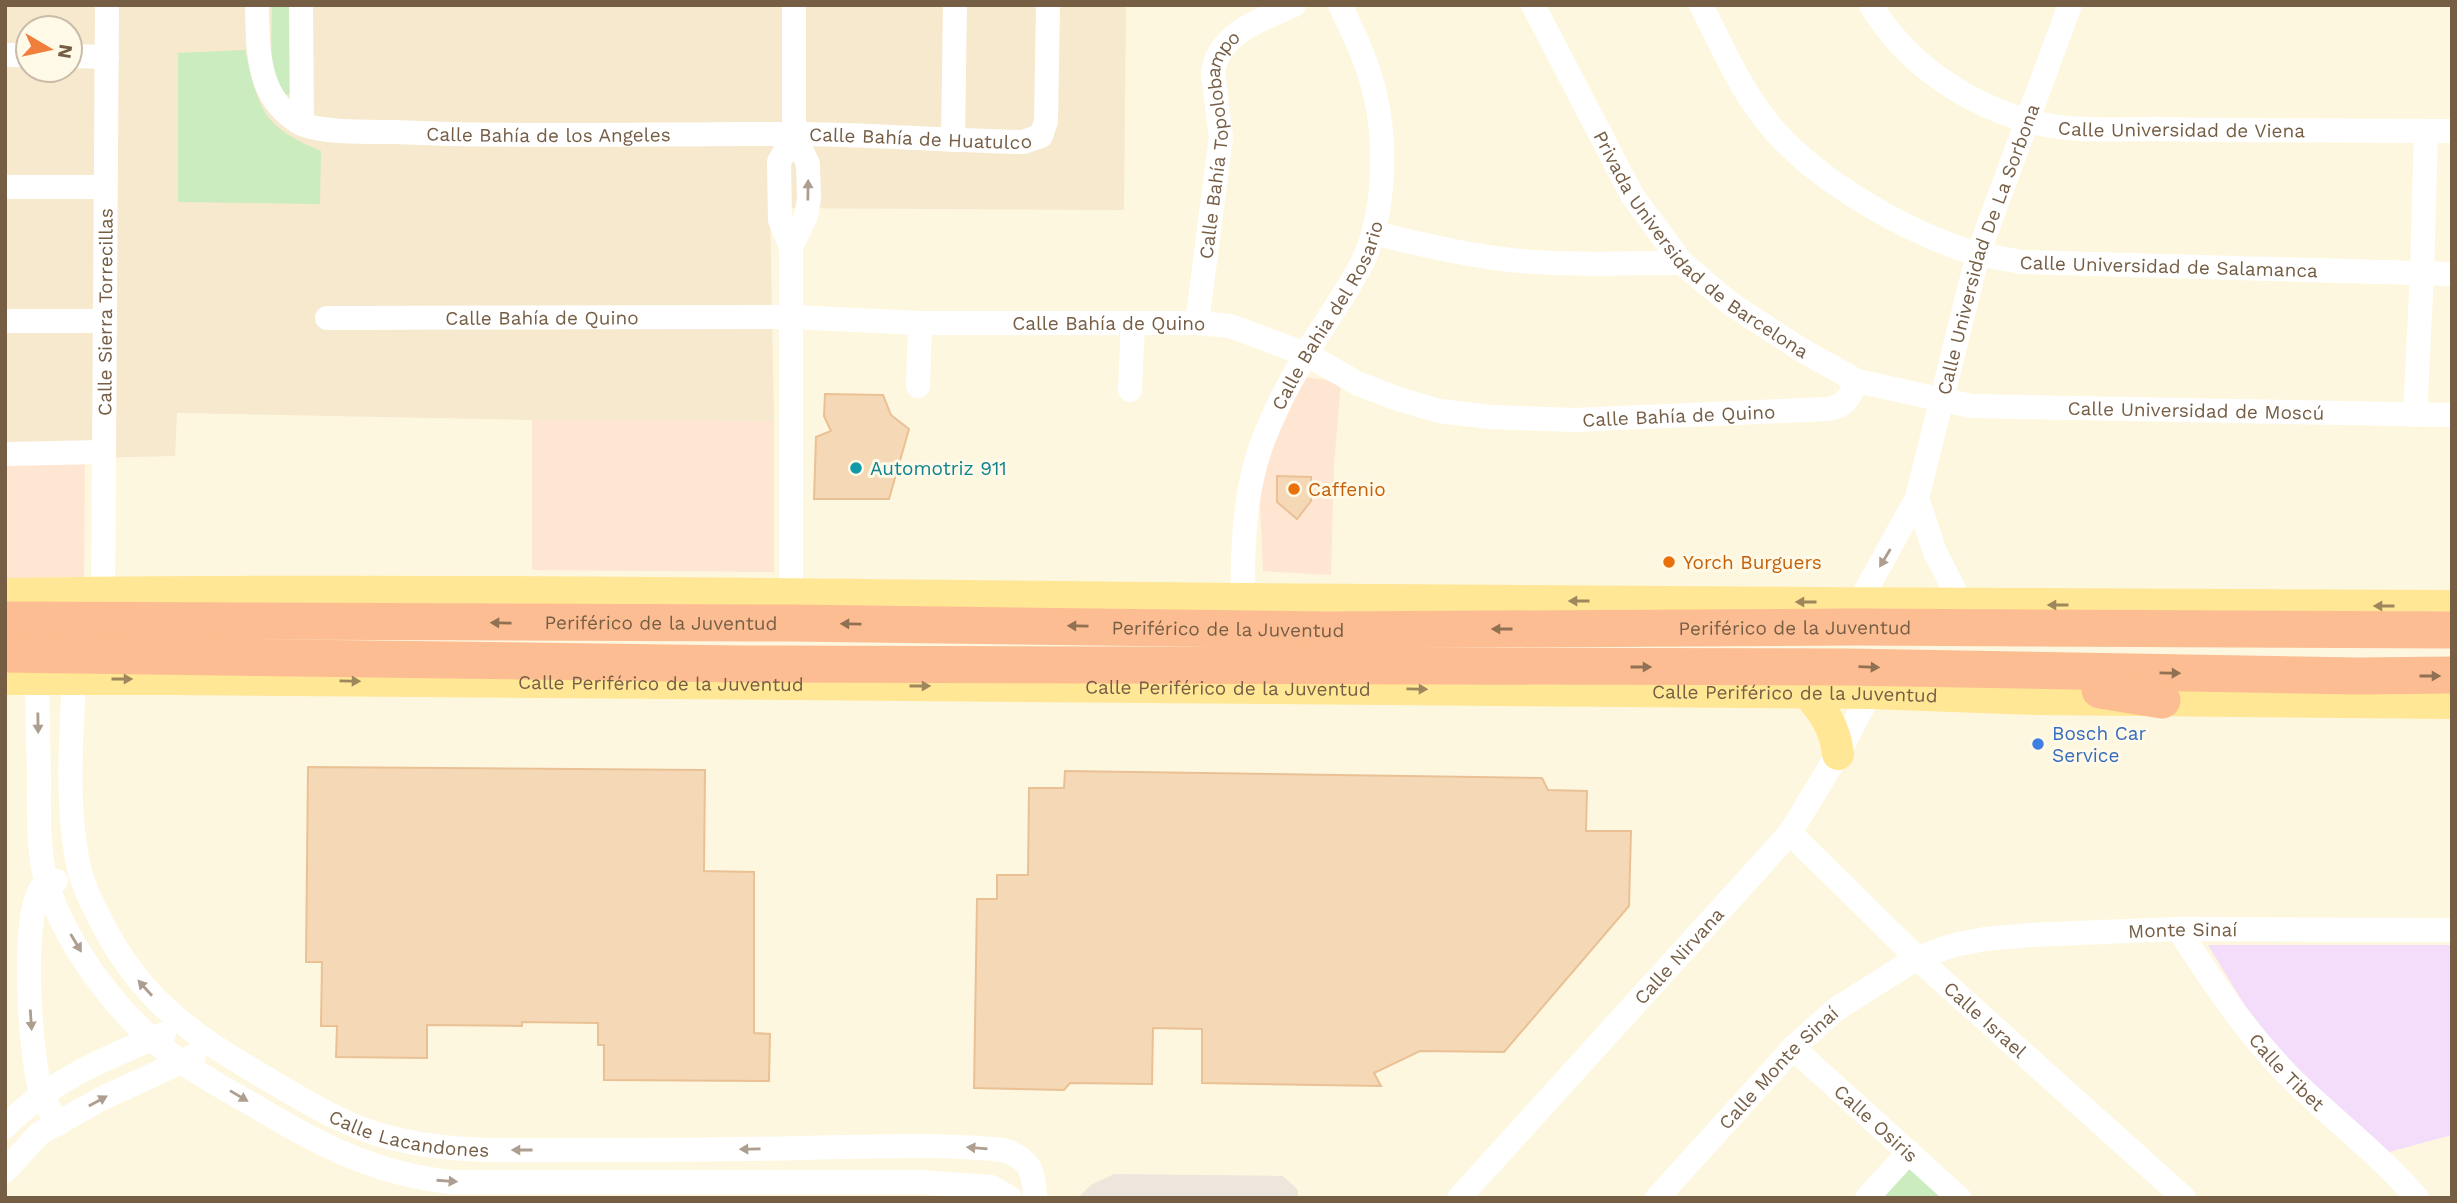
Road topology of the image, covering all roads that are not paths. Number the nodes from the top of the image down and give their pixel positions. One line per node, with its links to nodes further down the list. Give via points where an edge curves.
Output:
1 (107, 5): 14 (street, Calle Sierra Torrecillas)
2 (257, 5): 16 (street, via 264,80 279,106)
3 (301, 5): 16 (street)
4 (794, 5): 19 (street, Calle Bahía de Huatulco)
5 (955, 5): 20 (street)
6 (1048, 5): 20 (street, Calle Bahía de Huatulco, via 1047,108 1041,135 1023,142)
7 (1294, 5): 34 (street, Calle Bahía Topolobampo, via 1232,37 1214,64 1222,137)
8 (1340, 5): 23 (street, Calle Bahia del Rosario, via 1376,94 1381,180)
9 (1533, 5): 25 (street, Privada Universidad de Barcelona, via 1632,195)
10 (1701, 5): 24 (street, Calle Universidad de Salamanca, via 1747,93 1799,155 1893,219)
11 (1871, 5): 15 (street, Calle Universidad de Viena, via 1914,60 1978,101)
12 (2070, 5): 15 (street, Calle Universidad De La Sorbona)
13 (84, 56): 14 (street)
14 (107, 57): 22 (street, Calle Sierra Torrecillas)
15 (2026, 121): 17 (street, Calle Universidad de Viena, via 2079,128); 24 (street, Calle Universidad De La Sorbona)
16 (302, 124): 19 (street, Calle Bahía de los Angeles, via 455,135)
17 (2426, 131): 18 (street, Calle Universidad de Viena); 26 (street)
18 (2452, 131)
19 (794, 134): 20 (street, Calle Bahía de Huatulco); 28 (street, Calle Bahía de Huatulco, via 808,164 809,199 791,247)
20 (953, 140)
21 (5, 187): 22 (street)
22 (106, 187): 31 (street, Calle Sierra Torrecillas)
23 (1374, 233): 25 (street, via 1512,260); 35 (street, Calle Bahia del Rosario, via 1356,274)
24 (1978, 254): 26 (street, Calle Universidad de Salamanca, via 2021,262); 39 (street, Calle Universidad De La Sorbona)
25 (1682, 263): 36 (street, Privada Universidad de Barcelona, via 1731,304)
26 (2423, 273): 27 (street, Calle Universidad de Salamanca); 40 (street)
27 (2452, 274)
28 (790, 317): 29 (street, Calle Bahía de Quino); 32 (street, Calle Bahía de Quino); 49 (street, Calle Bahía de Huatulco)
29 (327, 318)
30 (5, 321): 31 (street)
31 (104, 321): 42 (street, Calle Sierra Torrecillas)
32 (920, 323): 33 (street, Calle Bahía de Quino); 37 (street)
33 (1133, 323): 34 (street, Calle Bahía de Quino); 38 (street)
34 (1196, 323): 35 (street, Calle Bahía de Quino, via 1230,326)
35 (1306, 354): 36 (street, Calle Bahía de Quino, via 1395,398 1439,411 1490,417 1575,420 1827,409 1843,405); 50 (street, Calle Bahia del Rosario, via 1277,407 1253,475 1242,564)
36 (1857, 381): 39 (street, Privada Universidad de Barcelona)
37 (918, 386)
38 (1130, 390)
39 (1940, 401): 40 (street, Calle Universidad de Moscú, via 1970,406); 44 (street, Calle Universidad De La Sorbona)
40 (2415, 415): 41 (street, Calle Universidad de Moscú)
41 (2452, 415)
42 (103, 452): 43 (street); 46 (street, Calle Sierra Torrecillas)
43 (5, 454)
44 (1917, 498): 51 (street, Calle Universidad De La Sorbona, one-way to 51); 52 (street)
45 (5, 594): 46 (main road)
46 (103, 606): 49 (highway, Periférico de la Juventud, one-way to 46); 53 (highway, Periférico de la Juventud)
47 (2192, 606): 48 (main road, one-way to 47); 52 (main road, one-way to 52); 54 (highway)
48 (2452, 606)
49 (791, 609): 50 (highway, Periférico de la Juventud, one-way to 49)
50 (1242, 614): 51 (highway, Periférico de la Juventud, one-way to 50, via 1327,631)
51 (1857, 615): 52 (highway, Periférico de la Juventud)
52 (1962, 616): 54 (highway, Periférico de la Juventud)
53 (5, 620)
54 (2084, 628): 55 (highway, Periférico de la Juventud)
55 (2452, 630)
56 (26, 662): 57 (highway, Periférico de la Juventud); 60 (main road); 68 (street, Calle Lacandones, one-way to 68)
57 (75, 667): 58 (highway, Periférico de la Juventud, one-way to 58, via 742,664); 61 (main road, Calle Periférico de la Juventud, one-way to 61); 67 (street, Calle Lacandones, via 72,798)
58 (1975, 670): 59 (highway, Periférico de la Juventud, one-way to 59); 63 (highway)
59 (2452, 676)
60 (5, 680)
61 (1807, 693): 62 (main road, Calle Periférico de la Juventud); 65 (main road, via 1831,724)
62 (1870, 693): 63 (main road, Calle Periférico de la Juventud); 65 (street, Calle Nirvana)
63 (2162, 700): 64 (main road, Calle Periférico de la Juventud)
64 (2452, 703)
65 (1838, 754): 66 (street, Calle Nirvana)
66 (1790, 833): 71 (street, Calle Israel); 88 (street, Calle Nirvana)
67 (81, 875): 68 (street); 72 (street, Calle Lacandones, one-way to 67, via 130,972)
68 (47, 883): 73 (street, Calle Lacandones, one-way to 73, via 61,918 100,981); 77 (street, one-way to 77, via 38,893 33,911 30,974 33,1045)
69 (2178, 929): 70 (street, Monte Sinaí); 71 (street, Monte Sinaí, via 1985,939); 93 (street, Calle Tibet, via 2255,1039)
70 (2452, 930)
71 (1917, 958): 75 (street, Calle Monte Sinaí, via 1835,1010); 92 (street, Calle Israel)
72 (184, 1025): 73 (street); 74 (street, Calle Lacandones)
73 (152, 1039): 76 (street, Calle Lacandones); 77 (street)
74 (213, 1046): 76 (street); 81 (street, Calle Lacandones, one-way to 74, via 456,1149 405,1142 360,1129)
75 (1793, 1048): 82 (street, Calle Osiris); 89 (street, Calle Monte Sinaí)
76 (182, 1063): 78 (street, one-way to 76); 84 (street, Calle Lacandones, one-way to 84, via 335,1151 419,1179)
77 (42, 1095): 78 (street); 79 (street)
78 (58, 1124): 83 (street, via 40,1133)
79 (5, 1127)
80 (802, 1149): 81 (street, Calle Lacandones, one-way to 81); 85 (street); 87 (street, Calle Lacandones, one-way to 80, via 1032,1170 1003,1150 915,1145)
81 (701, 1150): 84 (street)
82 (1909, 1152): 90 (street); 91 (street, Calle Osiris)
83 (5, 1171)
84 (703, 1183): 85 (street, Calle Lacandones)
85 (802, 1183): 86 (street, Calle Lacandones, via 966,1184 991,1187)
86 (1010, 1198)
87 (1035, 1198)
88 (1459, 1198)
89 (1657, 1198)
90 (1867, 1198)
91 (1959, 1198)
92 (2184, 1198)
93 (2417, 1198)

